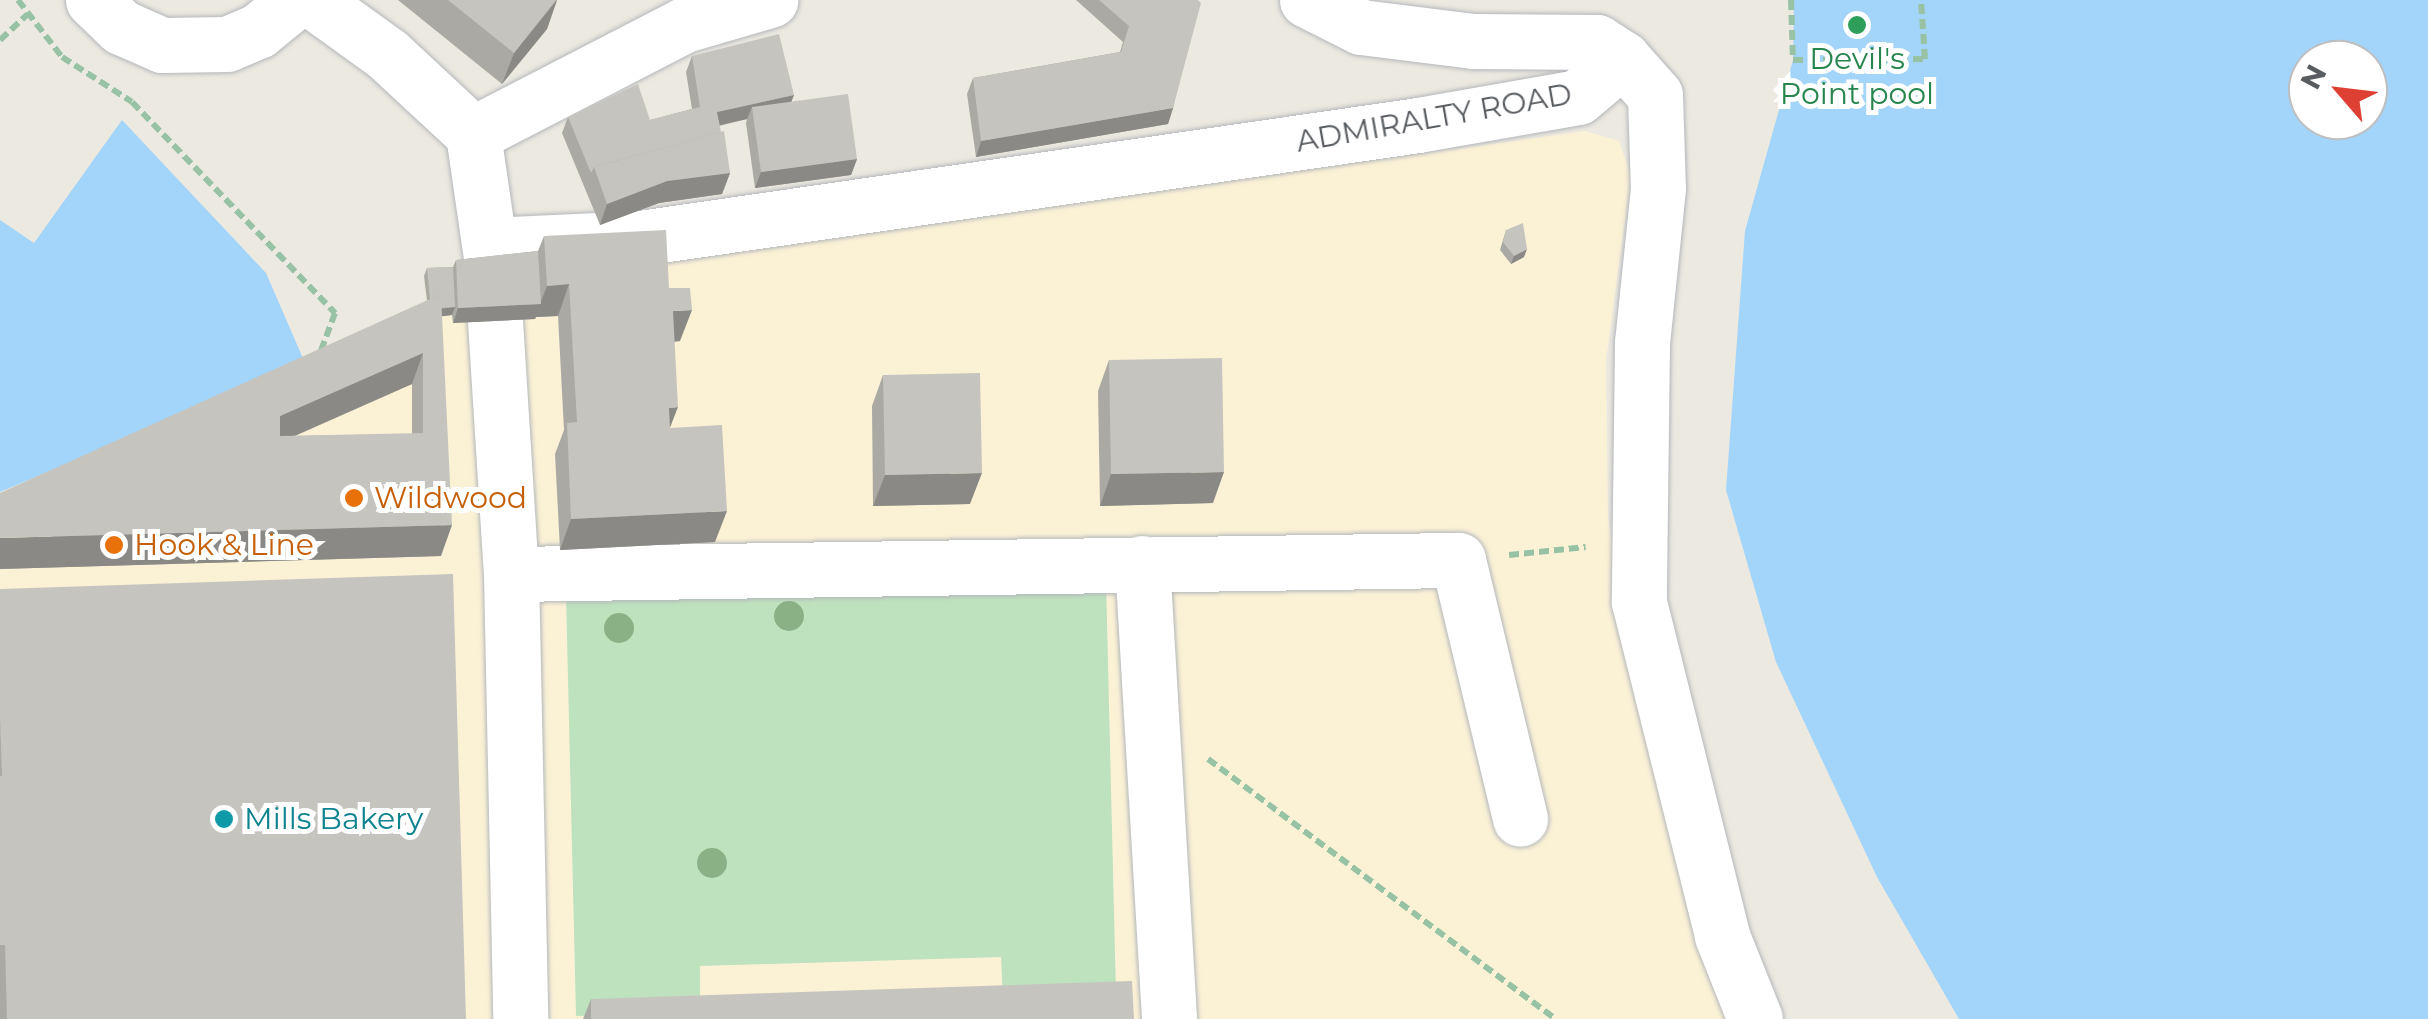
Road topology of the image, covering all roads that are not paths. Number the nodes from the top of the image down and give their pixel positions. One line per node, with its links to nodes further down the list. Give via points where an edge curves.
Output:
1 (93, 0): 2 (street, via 121,27 162,46 228,44 258,31)
2 (296, 0)
3 (312, 0): 8 (street, via 387,54)
4 (770, 0): 8 (street, via 684,25)
5 (1307, 0): 6 (street, via 1361,27 1473,41)
6 (1561, 20): 7 (street)
7 (1623, 59): 9 (street, ADMIRALTY ROAD, via 1578,97 640,238); 15 (street, via 1655,95 1658,170 1642,342 1639,602 1722,936)
8 (473, 134): 9 (street)
9 (493, 279): 11 (street)
10 (1142, 563): 11 (street); 12 (street, via 1458,560); 14 (street)
11 (511, 574): 13 (street)
12 (1520, 819)
13 (520, 1019)
14 (1169, 1019)
15 (1756, 1019)

